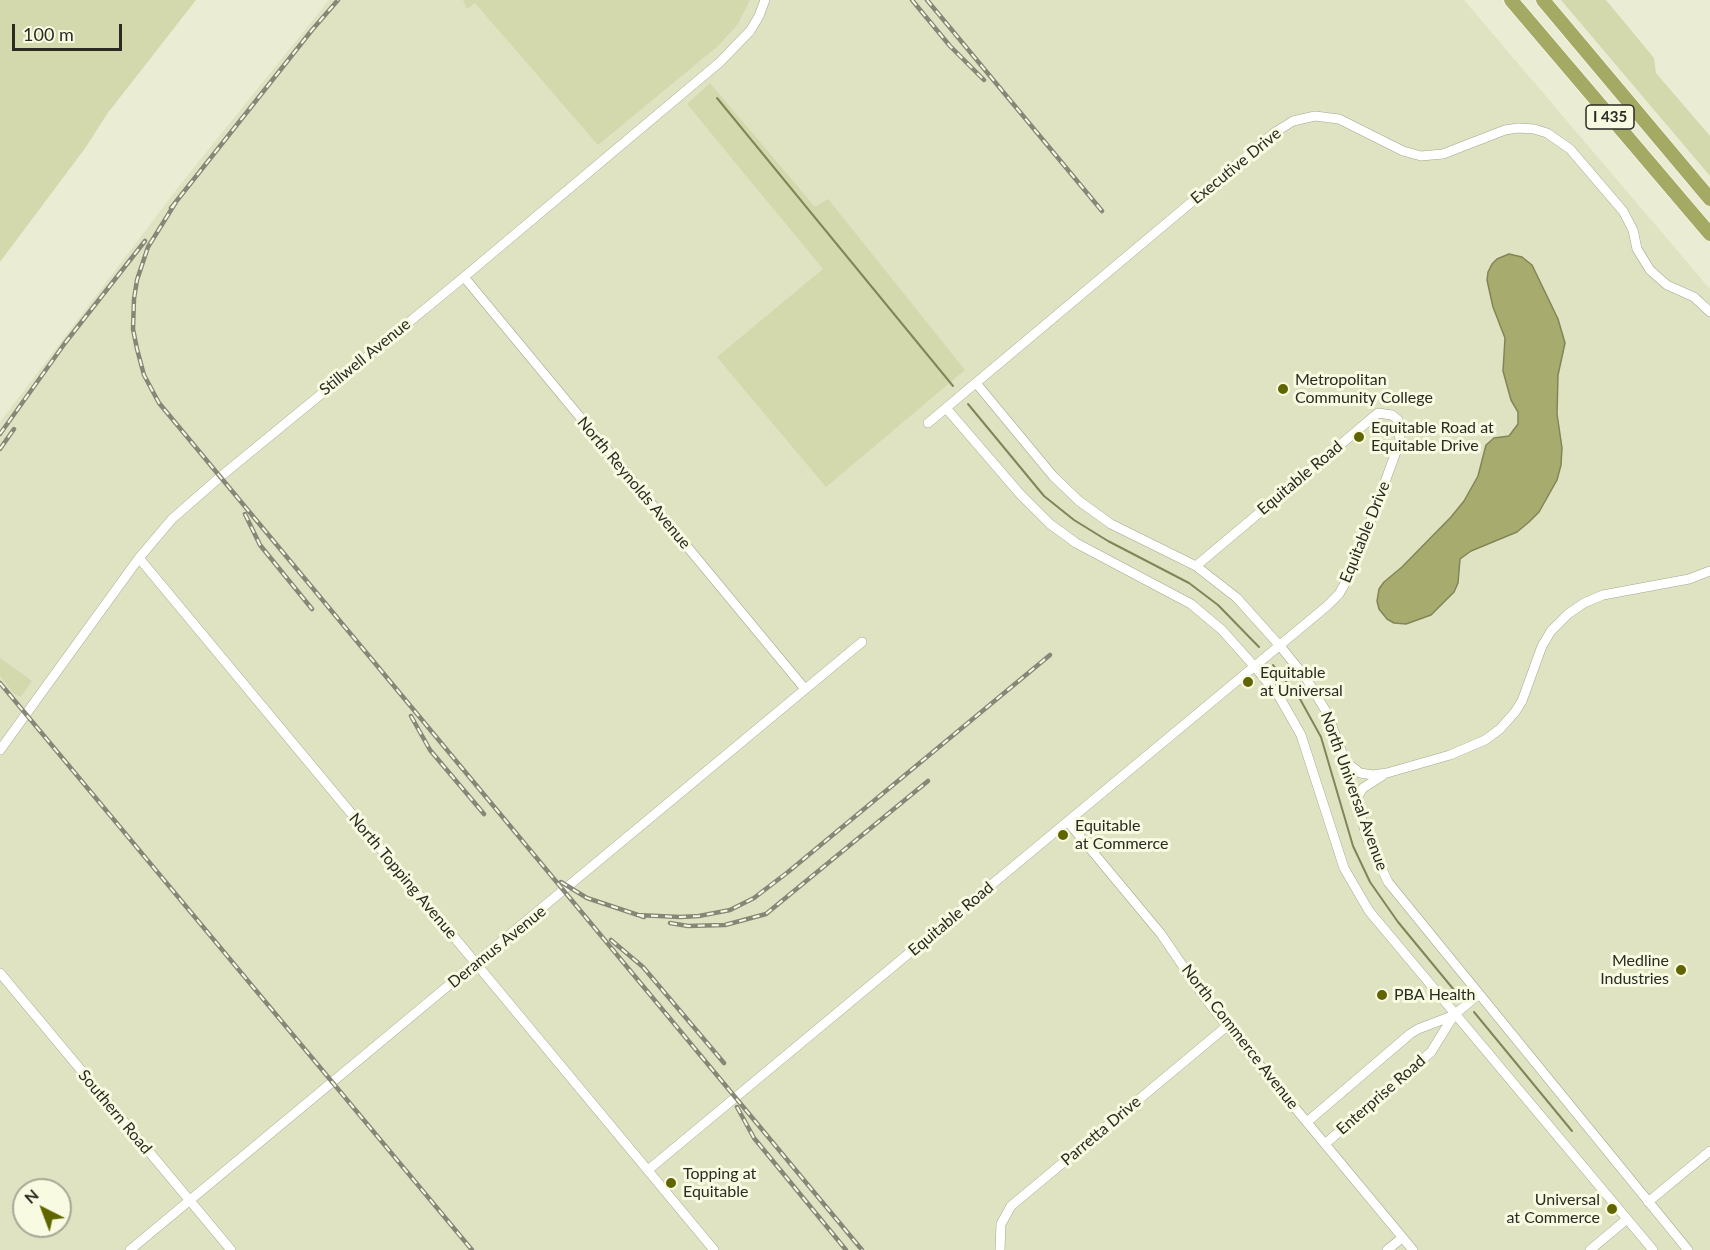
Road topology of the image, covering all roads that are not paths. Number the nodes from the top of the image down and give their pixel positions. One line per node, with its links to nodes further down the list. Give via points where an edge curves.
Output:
1 (765, 0): 6 (street, Stillwell Avenue, via 750,31 720,62)
2 (1511, 0): 5 (highway, I 435)
3 (1543, 0): 4 (highway, I 435)
4 (1710, 199)
5 (1710, 234)
6 (464, 277): 12 (street, Stillwell Avenue, via 220,477 172,519); 18 (street, North Reynolds Avenue)
7 (1710, 312): 8 (street, Executive Drive, via 1694,297 1667,285 1650,270 1637,249 1623,211 1570,148 1547,133 1512,129 1443,154 1421,156 1339,119 1315,116 1293,121 1274,133)
8 (976, 383): 9 (street, Executive Drive); 13 (street, North Universal Avenue, via 1053,476 1079,501 1111,524)
9 (946, 408): 10 (street, Executive Drive); 17 (street, North Universal Avenue, via 1050,524 1076,543 1191,604 1222,630)
10 (928, 423)
11 (1400, 433): 13 (street, Equitable Road, via 1398,420 1378,413); 16 (street, Equitable Drive, via 1347,581 1327,606)
12 (139, 558): 19 (street, Stillwell Avenue); 24 (street, North Topping Avenue)
13 (1196, 566): 16 (street, North Universal Avenue, via 1237,598)
14 (1710, 571): 21 (street, via 1689,579 1603,595 1584,603 1551,631 1522,701 1494,734 1450,755)
15 (862, 642): 18 (street, Deramus Avenue)
16 (1280, 646): 17 (street, Equitable Drive); 20 (street, North Universal Avenue, via 1318,697)
17 (1255, 667): 23 (street, Equitable Road); 27 (street, North Universal Avenue, via 1280,698 1300,735 1336,846 1355,890)
18 (805, 689): 24 (street, Deramus Avenue)
19 (0, 750)
20 (1343, 760): 21 (street, via 1360,773); 22 (street, North Universal Avenue)
21 (1387, 773): 22 (street, via 1368,784)
22 (1355, 801): 26 (street, North Universal Avenue, via 1388,882)
23 (1068, 822): 28 (street, North Commerce Avenue, via 1161,934); 32 (street, Equitable Road)
24 (476, 964): 32 (street, North Topping Avenue); 33 (street, Deramus Avenue)
25 (0, 974): 33 (street, Southern Road)
26 (1478, 994): 27 (street, Enterprise Road); 34 (street, North Universal Avenue)
27 (1454, 1015): 29 (street, Enterprise Road, via 1410,1034); 30 (street, Enterprise Road, via 1431,1052); 35 (street, North Universal Avenue)
28 (1227, 1026): 29 (street, North Commerce Avenue); 40 (street, Parretta Drive, via 1011,1206 1001,1224)
29 (1307, 1122): 30 (street, North Commerce Avenue)
30 (1325, 1144): 36 (street, North Commerce Avenue)
31 (1710, 1151): 34 (street)
32 (648, 1170): 39 (street, North Topping Avenue)
33 (190, 1201): 37 (street, Deramus Avenue); 38 (street, Southern Road)
34 (1648, 1202): 45 (street, North Universal Avenue)
35 (1627, 1219): 43 (street); 44 (street, North Universal Avenue)
36 (1402, 1238): 41 (street); 42 (street, North Commerce Avenue)
37 (130, 1250)
38 (231, 1250)
39 (714, 1250)
40 (1000, 1250)
41 (1387, 1250)
42 (1413, 1250)
43 (1590, 1250)
44 (1653, 1250)
45 (1688, 1250)

